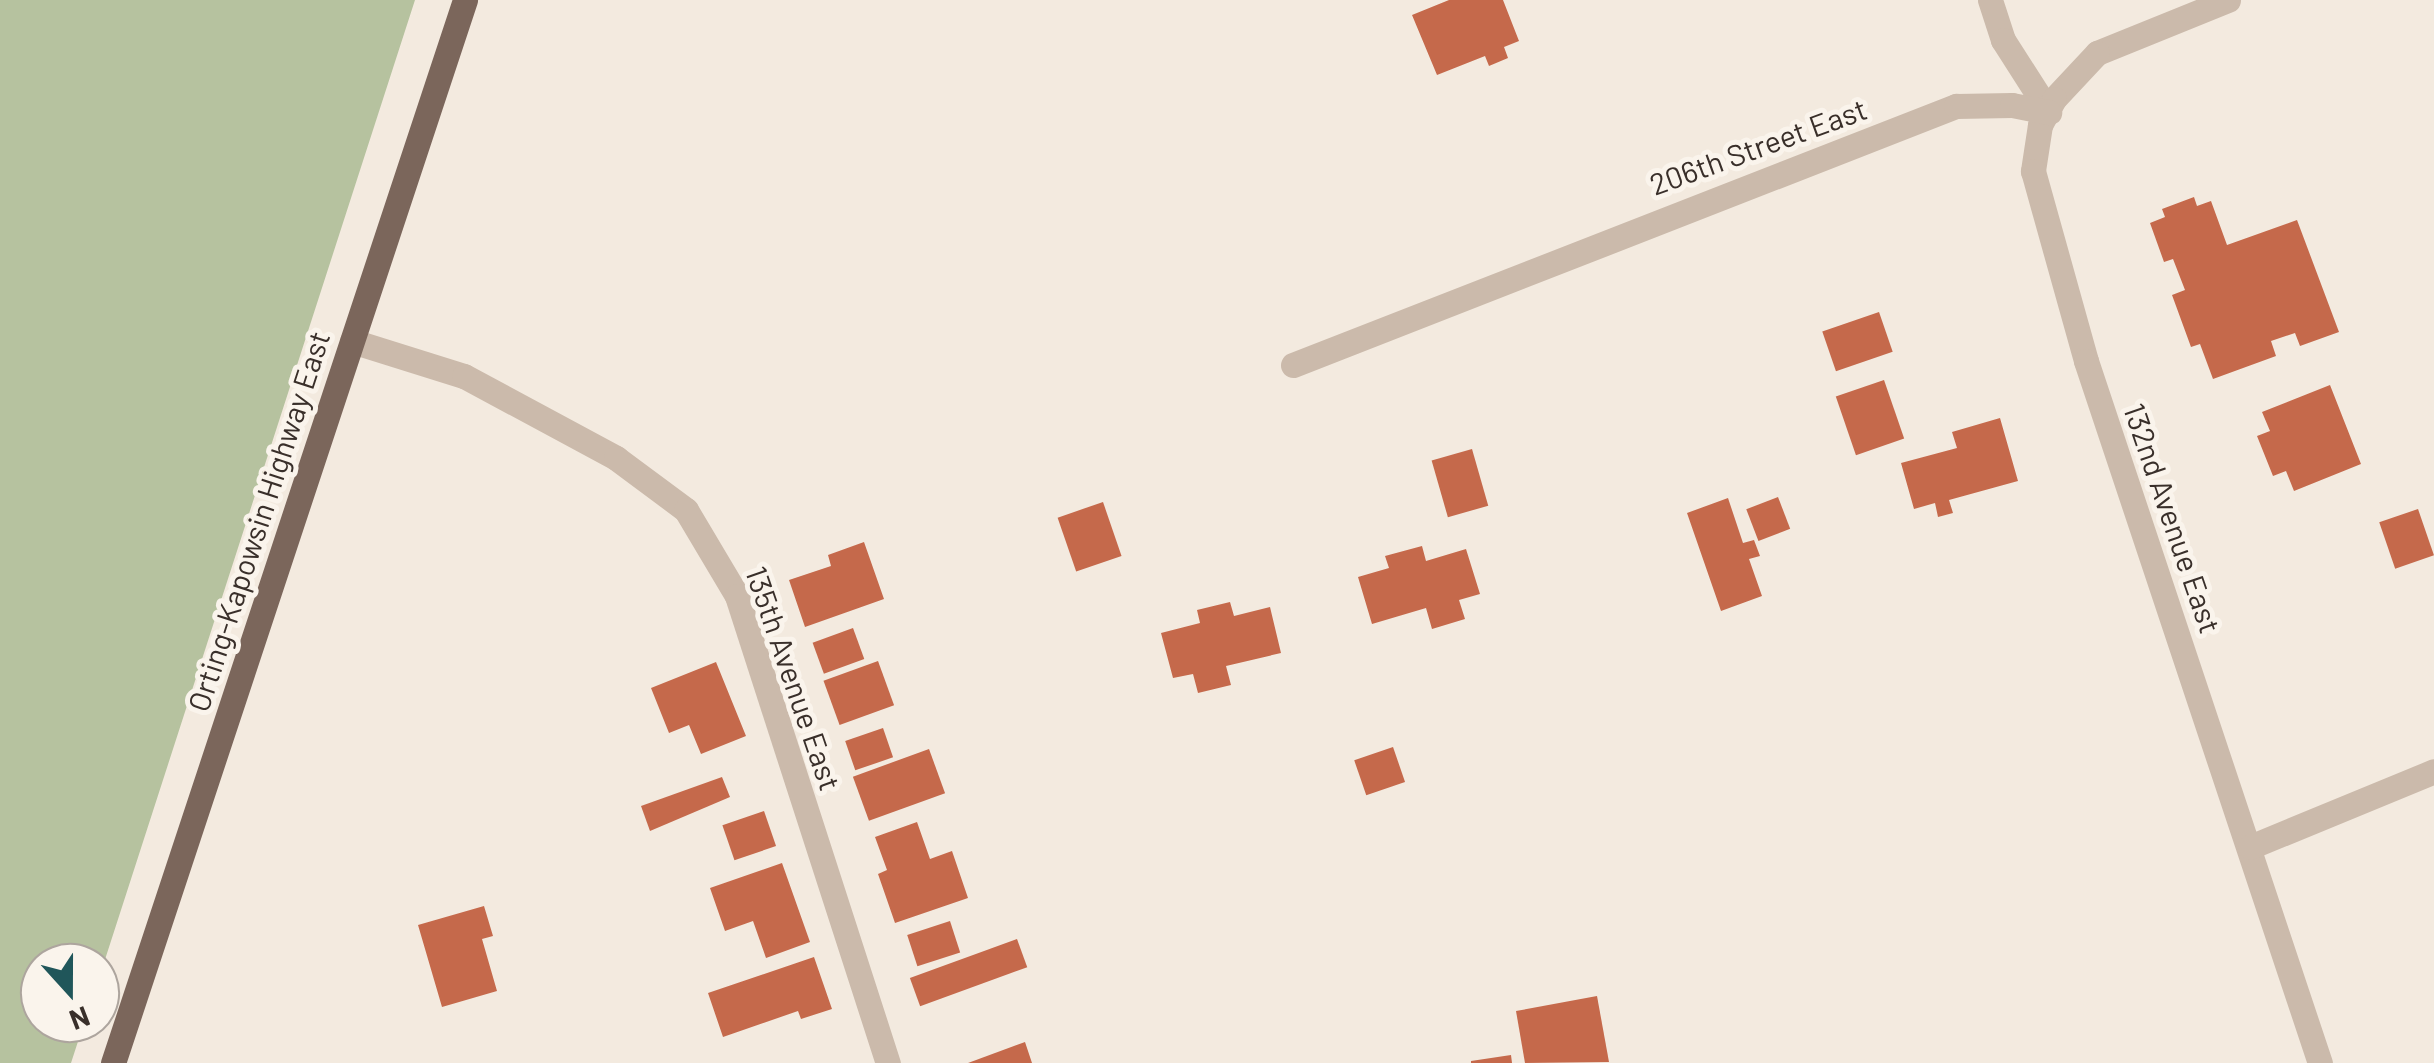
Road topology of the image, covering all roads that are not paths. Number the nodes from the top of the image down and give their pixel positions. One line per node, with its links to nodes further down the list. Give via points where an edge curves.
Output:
1 (465, 0): 5 (main road, Orting-Kapowsin Highway East)
2 (1990, 0): 4 (street, via 2002,40)
3 (2228, 0): 4 (street, via 2097,52)
4 (2050, 112): 6 (street, 206th Street East, via 2012,104 1956,106); 8 (street, 132nd Avenue East, via 2040,125 2033,171 2049,232)
5 (352, 341): 9 (main road, Orting-Kapowsin Highway East); 10 (street, 135th Avenue East, via 464,376 616,458 686,510 737,596)
6 (1293, 365)
7 (2434, 771): 8 (street)
8 (2250, 847): 11 (street, 132nd Avenue East)
9 (114, 1063)
10 (888, 1063)
11 (2320, 1063)

